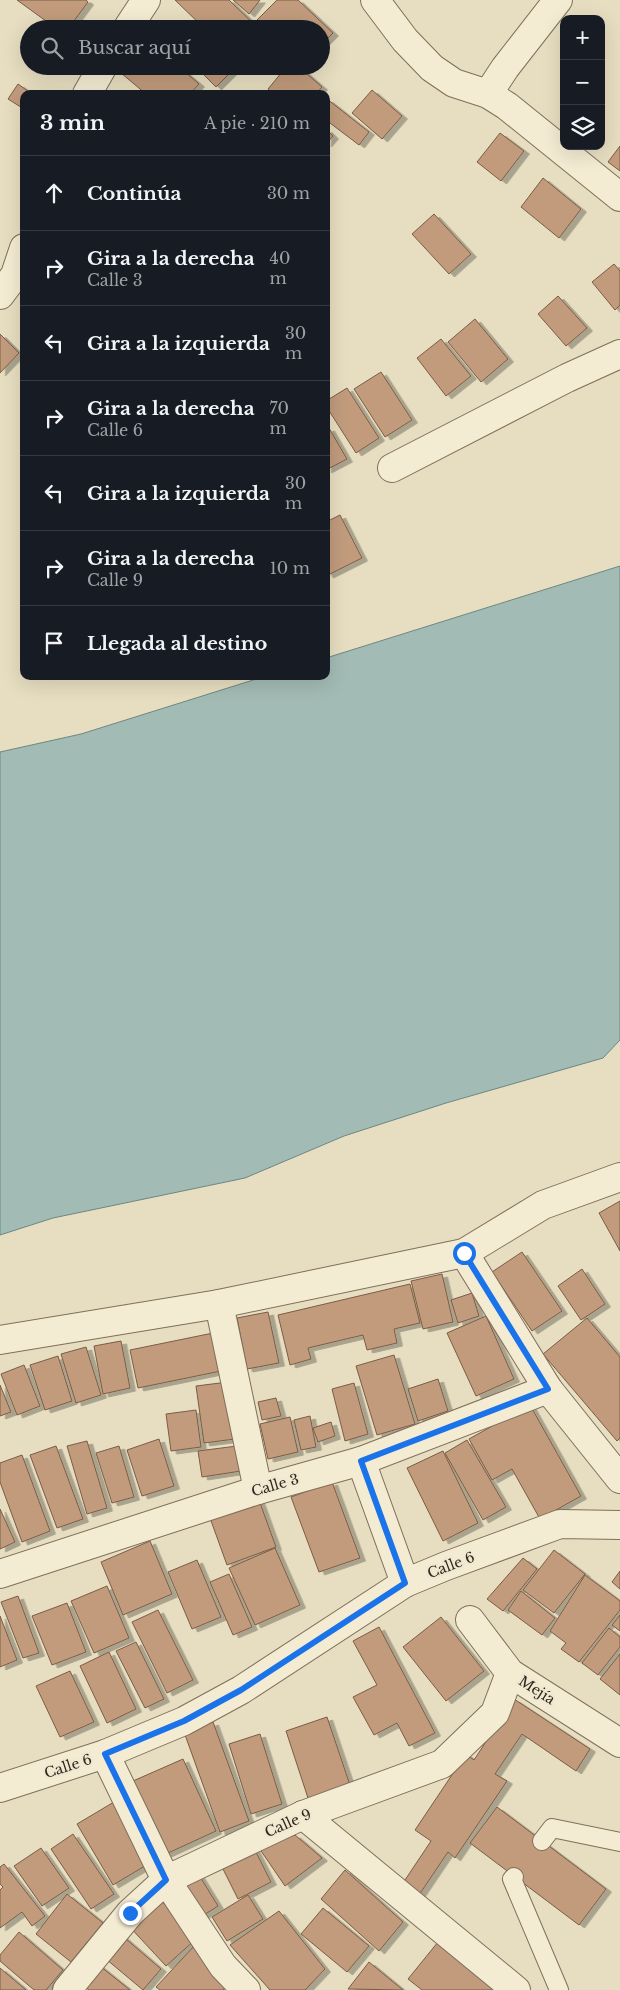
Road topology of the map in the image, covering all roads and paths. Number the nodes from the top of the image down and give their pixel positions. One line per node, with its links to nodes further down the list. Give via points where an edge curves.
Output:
1 (146, 0): 4 (street)
2 (375, 0): 7 (street, via 405,40 432,68 454,83)
3 (558, 0): 7 (street)
4 (134, 20)
5 (98, 75): 6 (street)
6 (88, 90)
7 (488, 94): 8 (street)
8 (620, 197)
9 (20, 254): 10 (street)
10 (5, 278)
11 (620, 354): 12 (street)
12 (392, 468)
13 (620, 1177): 14 (street, via 543,1205)
14 (464, 1253): 15 (street); 17 (street)
15 (219, 1304): 16 (street); 20 (street)
16 (0, 1340)
17 (548, 1389): 18 (street, Calle 3); 19 (street)
18 (361, 1461): 20 (street, Calle 3); 23 (street)
19 (620, 1479)
20 (258, 1490): 22 (street, Calle 3)
21 (620, 1525): 23 (street, Calle 6, via 560,1524)
22 (0, 1574)
23 (405, 1583): 27 (street, Calle 6, via 241,1690 184,1721)
24 (470, 1620): 25 (street, Mejía)
25 (510, 1673): 26 (street, Mejía); 29 (street, Calle 9, via 495,1714 442,1764)
26 (620, 1743)
27 (105, 1754): 28 (street, Calle 6); 33 (street)
28 (0, 1788)
29 (303, 1815): 33 (street, Calle 9); 36 (street)
30 (542, 1841): 31 (lane, via 552,1828)
31 (620, 1842)
32 (514, 1877): 37 (lane, via 512,1880)
33 (166, 1880): 34 (street, Calle 9, via 130,1913); 35 (street, via 223,1966)
34 (67, 1990)
35 (246, 1990)
36 (516, 1990)
37 (559, 1990)

